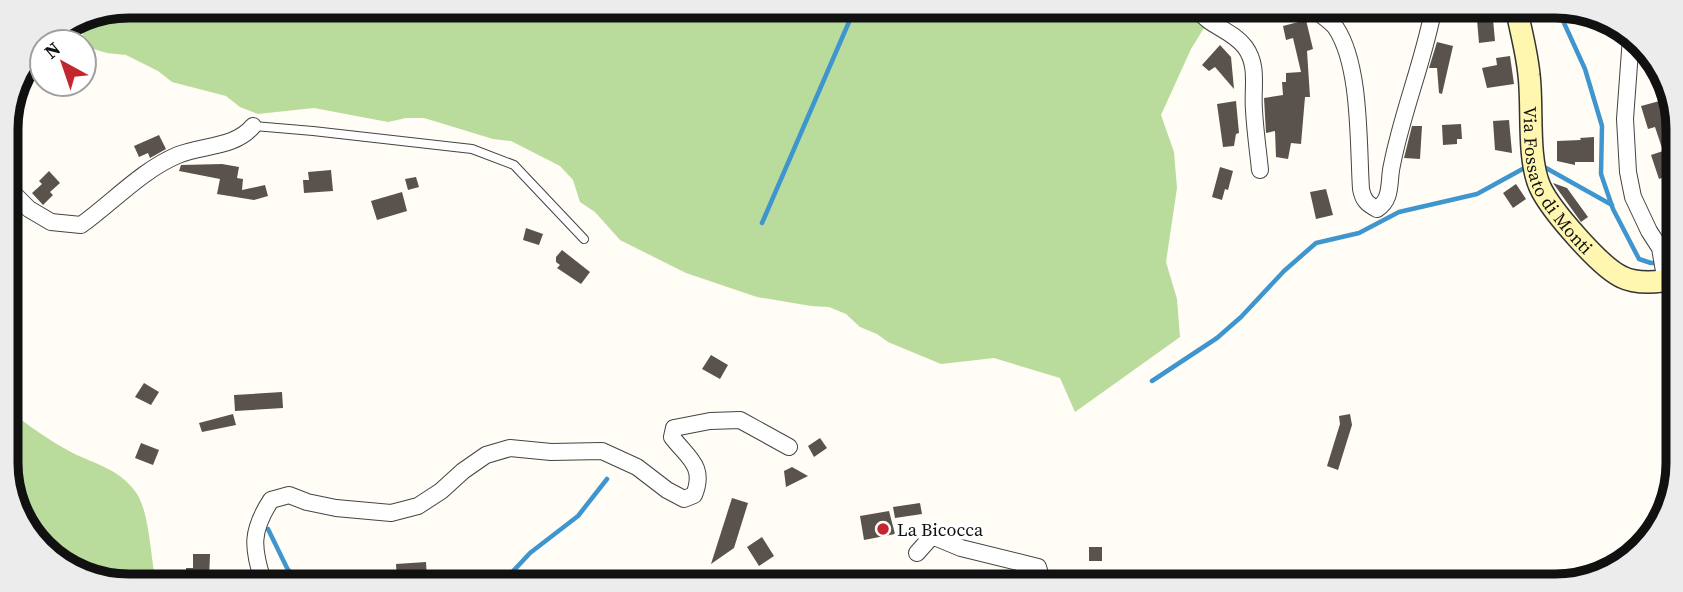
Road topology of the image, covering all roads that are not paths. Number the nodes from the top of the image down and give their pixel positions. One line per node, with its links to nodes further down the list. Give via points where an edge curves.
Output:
1 (1204, 18): 7 (street, via 1244,46 1252,60)
2 (1324, 18): 3 (street, via 1335,27 1349,56 1361,189 1363,198 1377,209 1388,196 1392,164)
3 (1432, 18)
4 (1518, 18): 11 (street, Via Fossato di Monti, via 1529,74 1539,185 1559,218 1610,270 1634,281)
5 (1630, 48): 10 (street, via 1625,119 1628,172 1633,197)
6 (253, 126): 8 (street, via 235,141 205,146 155,166 81,225 51,222); 9 (lane, via 472,149 514,164)
7 (1260, 170)
8 (18, 198)
9 (583, 239)
10 (1666, 267)
11 (1666, 276)
12 (789, 447): 14 (street, via 740,420 674,428 672,436 691,457 699,483 694,495 684,499 637,467 602,451 510,448 486,455 418,506 391,513 336,508 289,495 271,500 259,519 253,540)
13 (917, 553): 15 (street, via 932,536 961,548 1038,566)
14 (261, 574)
15 (1040, 574)

